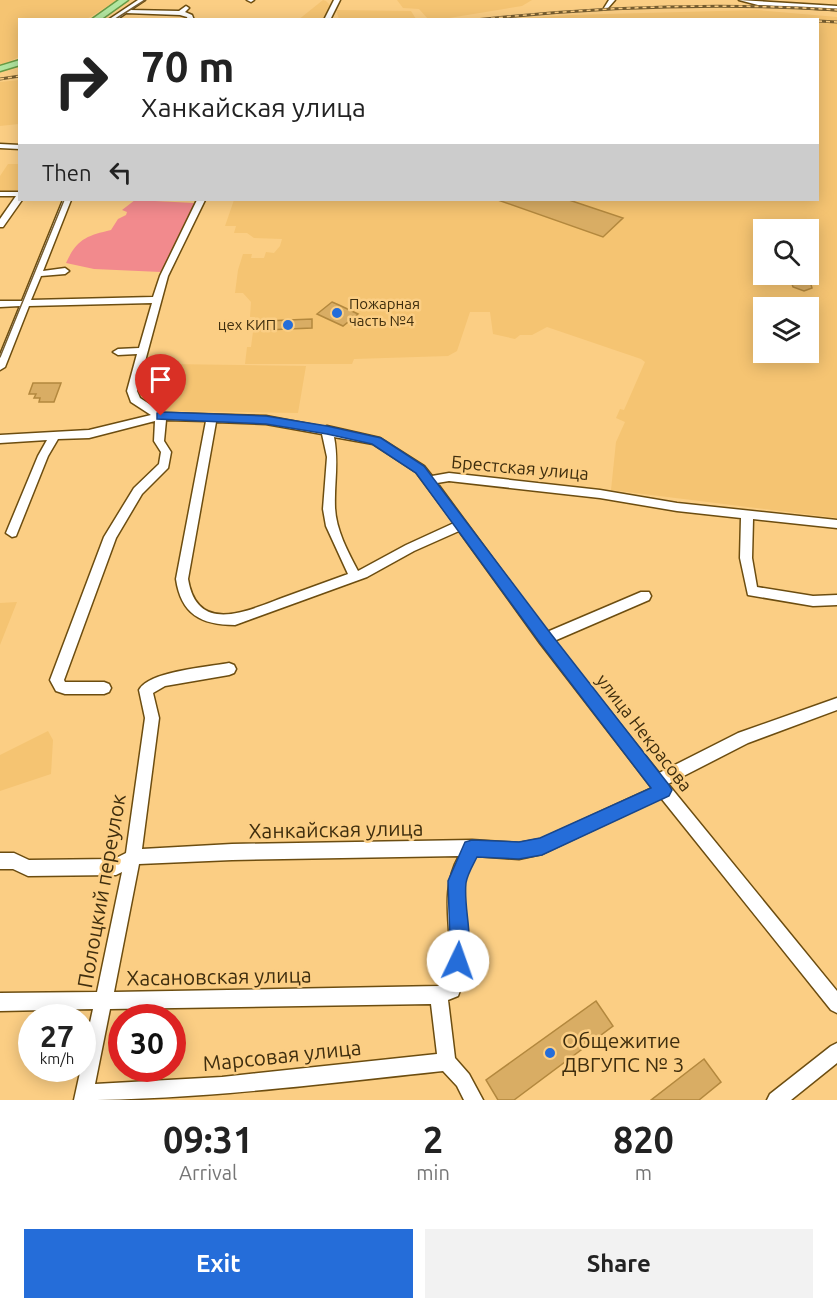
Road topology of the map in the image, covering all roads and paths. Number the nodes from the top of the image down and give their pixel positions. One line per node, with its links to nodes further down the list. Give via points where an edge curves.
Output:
1 (124, 0): 15 (main road)
2 (142, 0): 16 (street)
3 (148, 0): 12 (street)
4 (326, 0): 7 (street)
5 (612, 0): 10 (street)
6 (742, 0): 11 (street)
7 (336, 1): 20 (street)
8 (169, 4): 13 (street)
9 (187, 7): 14 (street)
10 (606, 8)
11 (837, 8)
12 (129, 12): 13 (street); 17 (street)
13 (166, 12): 14 (street); 18 (street)
14 (181, 13): 19 (street)
15 (97, 18)
16 (114, 18)
17 (121, 18)
18 (162, 18)
19 (190, 18)
20 (328, 18)
21 (18, 63): 22 (main road)
22 (0, 69)
23 (0, 146): 24 (street)
24 (18, 147)
25 (0, 194): 26 (street)
26 (18, 195)
27 (18, 198): 31 (street)
28 (61, 201): 36 (street)
29 (67, 201): 33 (street)
30 (200, 201): 34 (street, via 172,257)
31 (0, 225)
32 (65, 271): 33 (street)
33 (36, 274): 36 (street)
34 (156, 300): 36 (street); 38 (street)
35 (0, 304): 36 (street)
36 (21, 305): 37 (street); 40 (street)
37 (0, 349)
38 (142, 351): 39 (street); 41 (street, via 132,391 135,400)
39 (118, 352)
40 (0, 367)
41 (161, 416): 42 (street, Брестская улица); 44 (street, Брестская улица, via 89,434); 56 (street, via 159,441 166,452 164,465 138,491 110,537 57,680 65,688)
42 (212, 417): 43 (street, Брестская улица, via 266,420); 51 (street, via 184,558 183,593 192,608 218,622 235,620)
43 (327, 430): 46 (street, Брестская улица, via 376,441 420,470); 51 (street, via 332,457 330,518)
44 (54, 436): 45 (street, Брестская улица); 50 (street)
45 (0, 439)
46 (429, 481): 47 (street, Брестская улица, via 461,478); 49 (street, улица Некрасова)
47 (747, 514): 48 (street, Брестская улица); 53 (street, via 746,558 752,591 813,601)
48 (837, 524)
49 (461, 525): 51 (street); 54 (street, улица Некрасова)
50 (12, 533)
51 (355, 576)
52 (645, 596): 54 (street)
53 (837, 600)
54 (545, 639): 58 (street, улица Некрасова)
55 (230, 669): 60 (street, Полоцкий переулок, via 162,681 146,690 152,718)
56 (104, 688)
57 (837, 704): 58 (street, Ханкайская улица, via 743,738)
58 (660, 786): 59 (street, Ханкайская улица, via 542,846 519,851); 65 (street, улица Некрасова)
59 (472, 848): 60 (street, Ханкайская улица); 62 (street, via 457,881 460,940 456,981 452,990)
60 (132, 856): 61 (street, Ханкайская улица, via 116,867 28,868 14,861); 64 (street, Полоцкий переулок)
61 (0, 861)
62 (439, 995): 64 (street, Хасановская улица); 67 (street)
63 (0, 1002): 64 (street, Хасановская улица)
64 (105, 1002): 68 (street, Полоцкий переулок)
65 (837, 1004)
66 (837, 1052): 70 (street)
67 (447, 1062): 68 (street, Марсовая улица); 69 (street)
68 (84, 1097)
69 (474, 1100)
70 (776, 1100)

